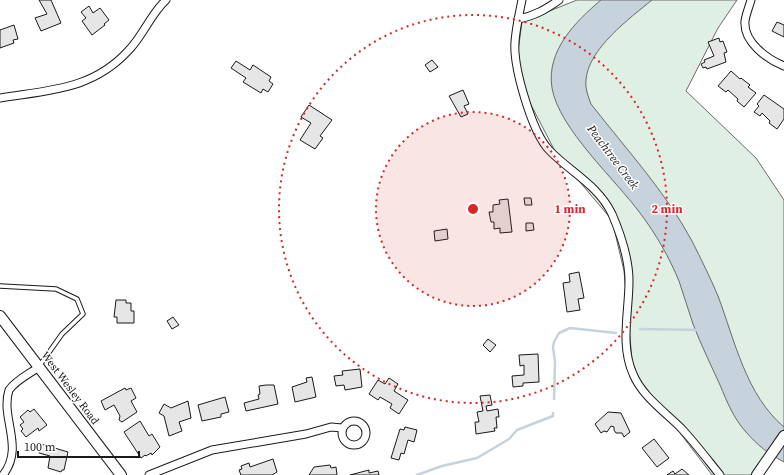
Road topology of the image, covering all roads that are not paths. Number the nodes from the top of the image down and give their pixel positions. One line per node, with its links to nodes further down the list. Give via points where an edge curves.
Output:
1 (166, 0): 7 (street, via 128,52 100,76 78,84)
2 (522, 0): 5 (street)
3 (559, 0): 5 (street, via 540,13)
4 (751, 0): 6 (street, via 745,22 746,32 751,42 763,54)
5 (518, 19): 16 (street, via 516,64 537,133 549,150 597,192 611,212 620,235 629,272 626,340 633,375 646,394 697,445)
6 (784, 66)
7 (0, 98)
8 (0, 286): 10 (lane, via 56,289 77,299 83,314 62,334)
9 (0, 316): 10 (street, West Wesley Road)
10 (39, 367): 13 (street, via 14,384 6,397 4,417 11,456 10,466); 14 (street, West Wesley Road)
11 (342, 428): 15 (street, via 331,427 306,434 212,450)
12 (784, 436): 17 (street)
13 (3, 475)
14 (120, 475)
15 (149, 475)
16 (720, 475)
17 (757, 475)

